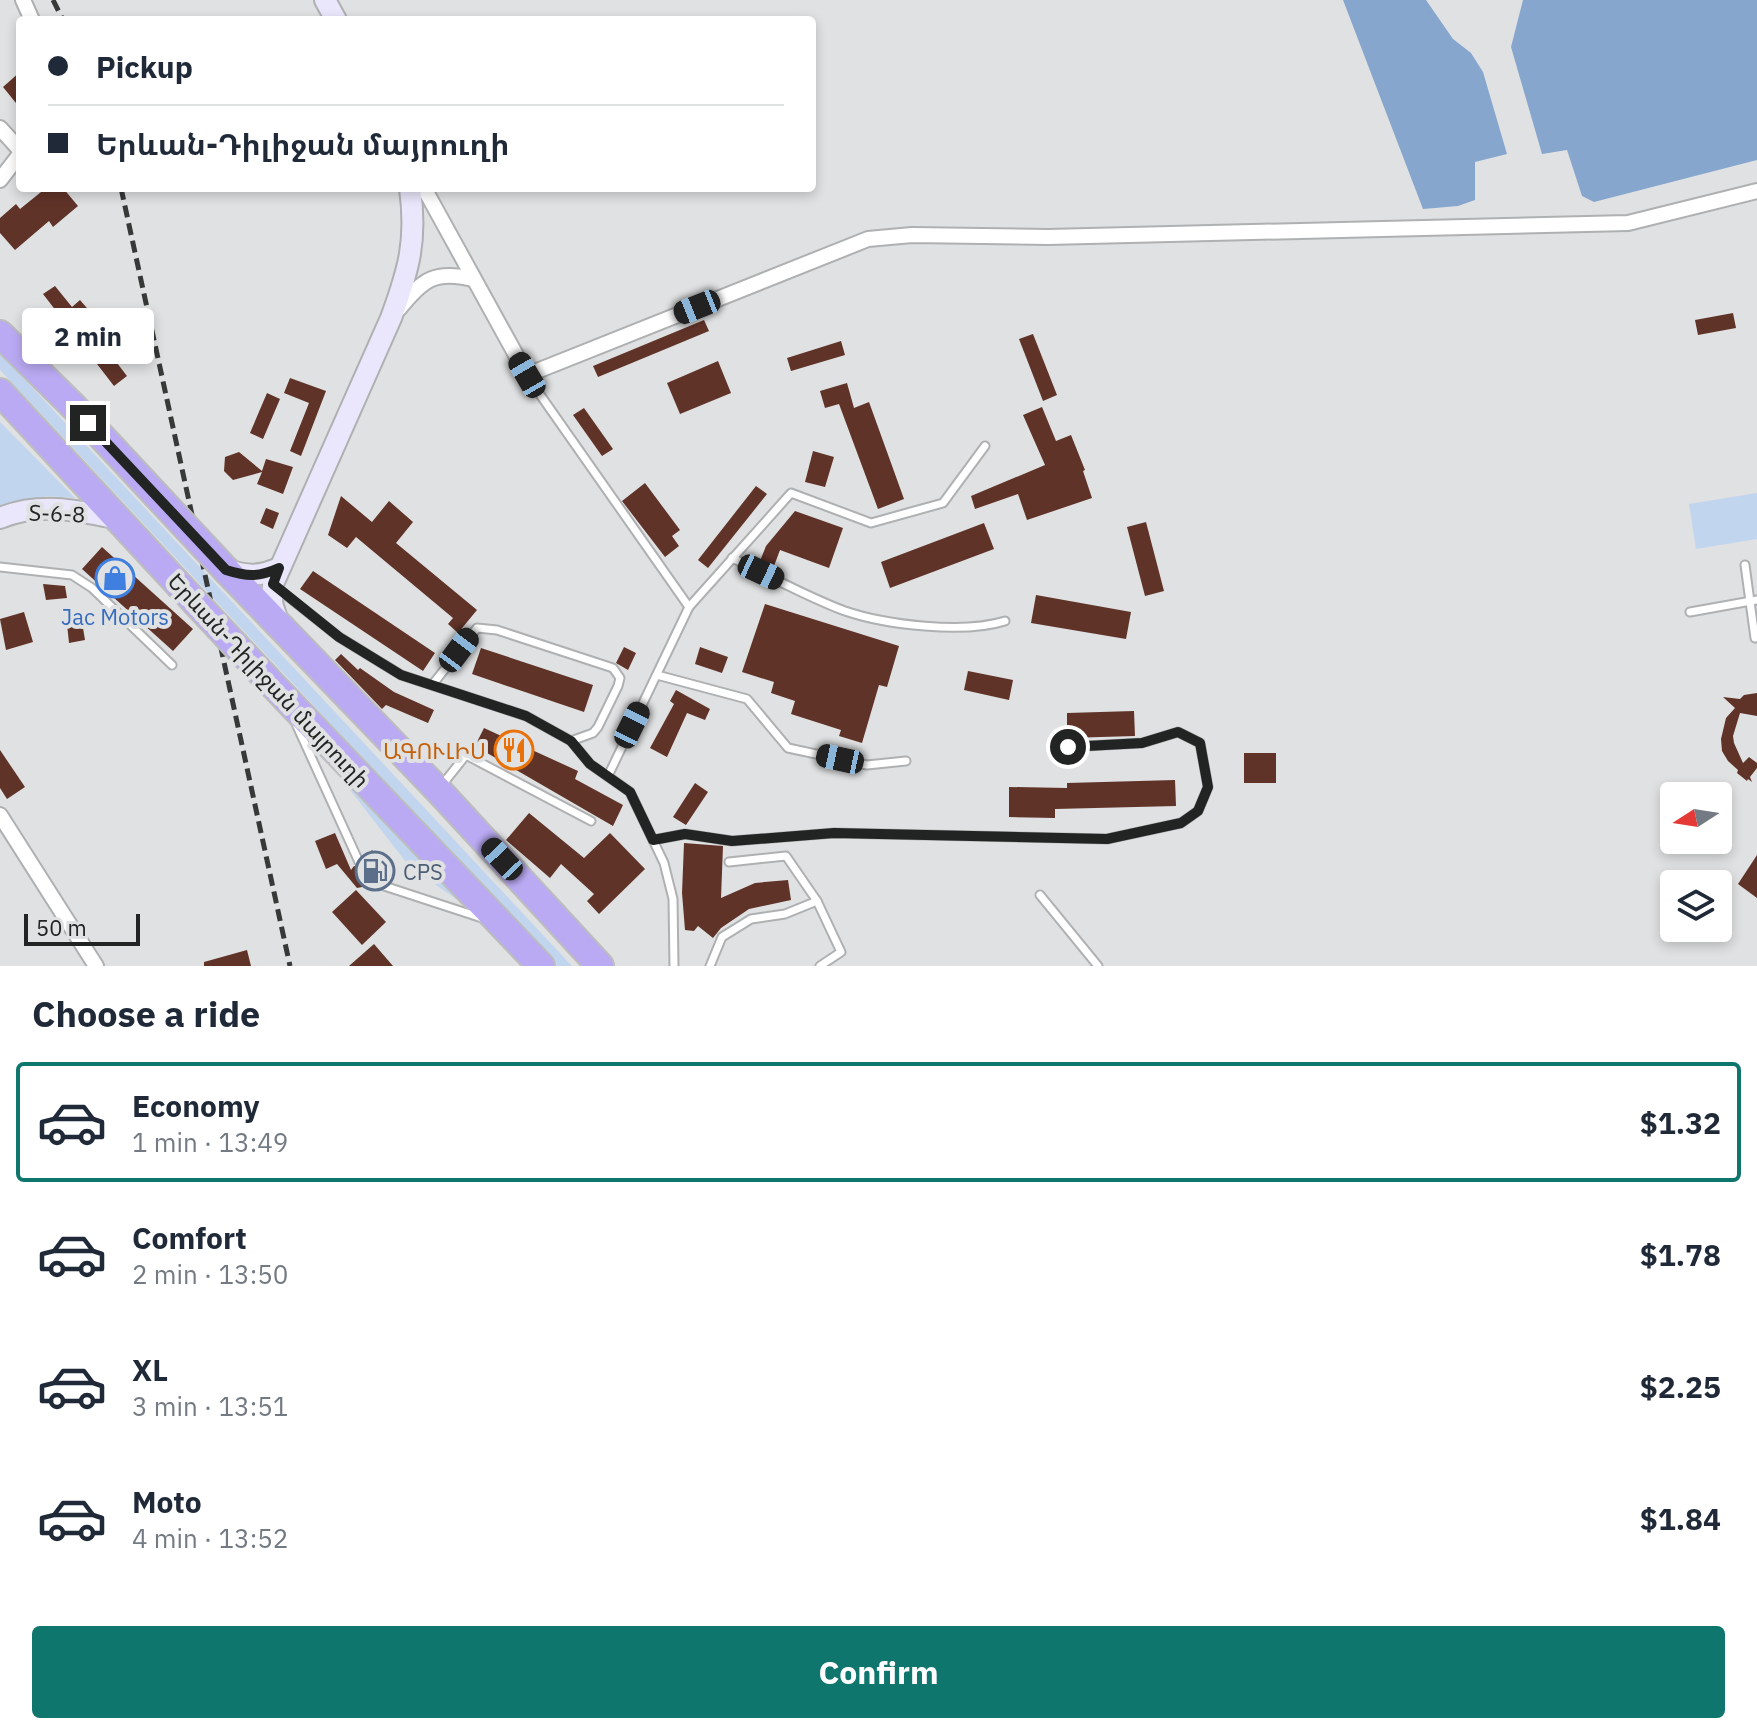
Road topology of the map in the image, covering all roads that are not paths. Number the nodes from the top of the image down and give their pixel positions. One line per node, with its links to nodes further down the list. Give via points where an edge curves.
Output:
1 (0, 128): 2 (street)
2 (16, 147)
3 (16, 158): 4 (street)
4 (0, 180)
5 (1757, 191): 11 (street, via 1628,223 868,239)
6 (410, 192): 9 (street, via 413,248)
7 (426, 192): 8 (street)
8 (473, 279): 9 (street, via 452,274 424,282); 11 (street)
9 (391, 318): 20 (street)
10 (0, 334): 19 (highway, Երևան-Դիլիջան մայրուղի, bridge)
11 (527, 375): 22 (lane)
12 (0, 392): 15 (highway, Երևան-Դիլիջան մայրուղի)
13 (985, 446): 16 (lane, via 943,503 871,523 791,493)
14 (0, 518): 15 (street, Տ-6-8 / Տ-6-8, via 39,508)
15 (115, 518): 30 (highway, Երևան-Դիլիջան մայրուղի, bridge)
16 (732, 558): 22 (lane); 24 (lane, via 847,611 922,627 983,628)
17 (1745, 565): 21 (lane)
18 (0, 567): 27 (lane, via 72,575)
19 (226, 570): 20 (street, via 250,577); 25 (highway, Երևան-Դիլիջան մայրուղի)
20 (276, 576): 25 (street, via 272,603); 29 (lane, via 339,637 401,675)
21 (1754, 600): 23 (lane); 26 (lane)
22 (689, 607): 28 (lane)
23 (1690, 612)
24 (1005, 621)
25 (279, 625): 35 (highway, Երևան-Դիլիջան մայրուղի)
26 (1755, 638)
27 (172, 665)
28 (657, 675): 33 (lane, via 747,699 788,748 867,765); 34 (lane)
29 (433, 684): 31 (lane, via 526,716); 31 (lane, via 477,628 613,668 620,678 618,686 598,727)
30 (276, 688): 39 (lane); 44 (highway, Երևան-Դիլիջան մայրուղի)
31 (571, 741): 34 (lane)
32 (1068, 747): 38 (lane, via 1142,743 1178,732 1200,743 1208,787 1198,811 1181,823 1107,839 834,833 732,841 685,834)
33 (906, 761)
34 (608, 776): 38 (lane, via 630,792)
35 (438, 790): 37 (lane, via 466,755); 47 (highway, Երևան-Դիլիջան մայրուղի)
36 (0, 815): 45 (street)
37 (591, 821)
38 (653, 840): 48 (lane, via 673,899)
39 (359, 862)
40 (729, 862): 43 (lane, via 786,856)
41 (378, 884): 44 (lane)
42 (1040, 895): 51 (lane)
43 (817, 901): 49 (lane, via 785,914 751,919 722,937); 50 (lane, via 841,952)
44 (499, 923): 46 (highway, Երևան-Դիլիջան մայրուղի)
45 (96, 966)
46 (541, 966)
47 (600, 966)
48 (674, 966)
49 (710, 966)
50 (820, 966)
51 (1098, 966)

